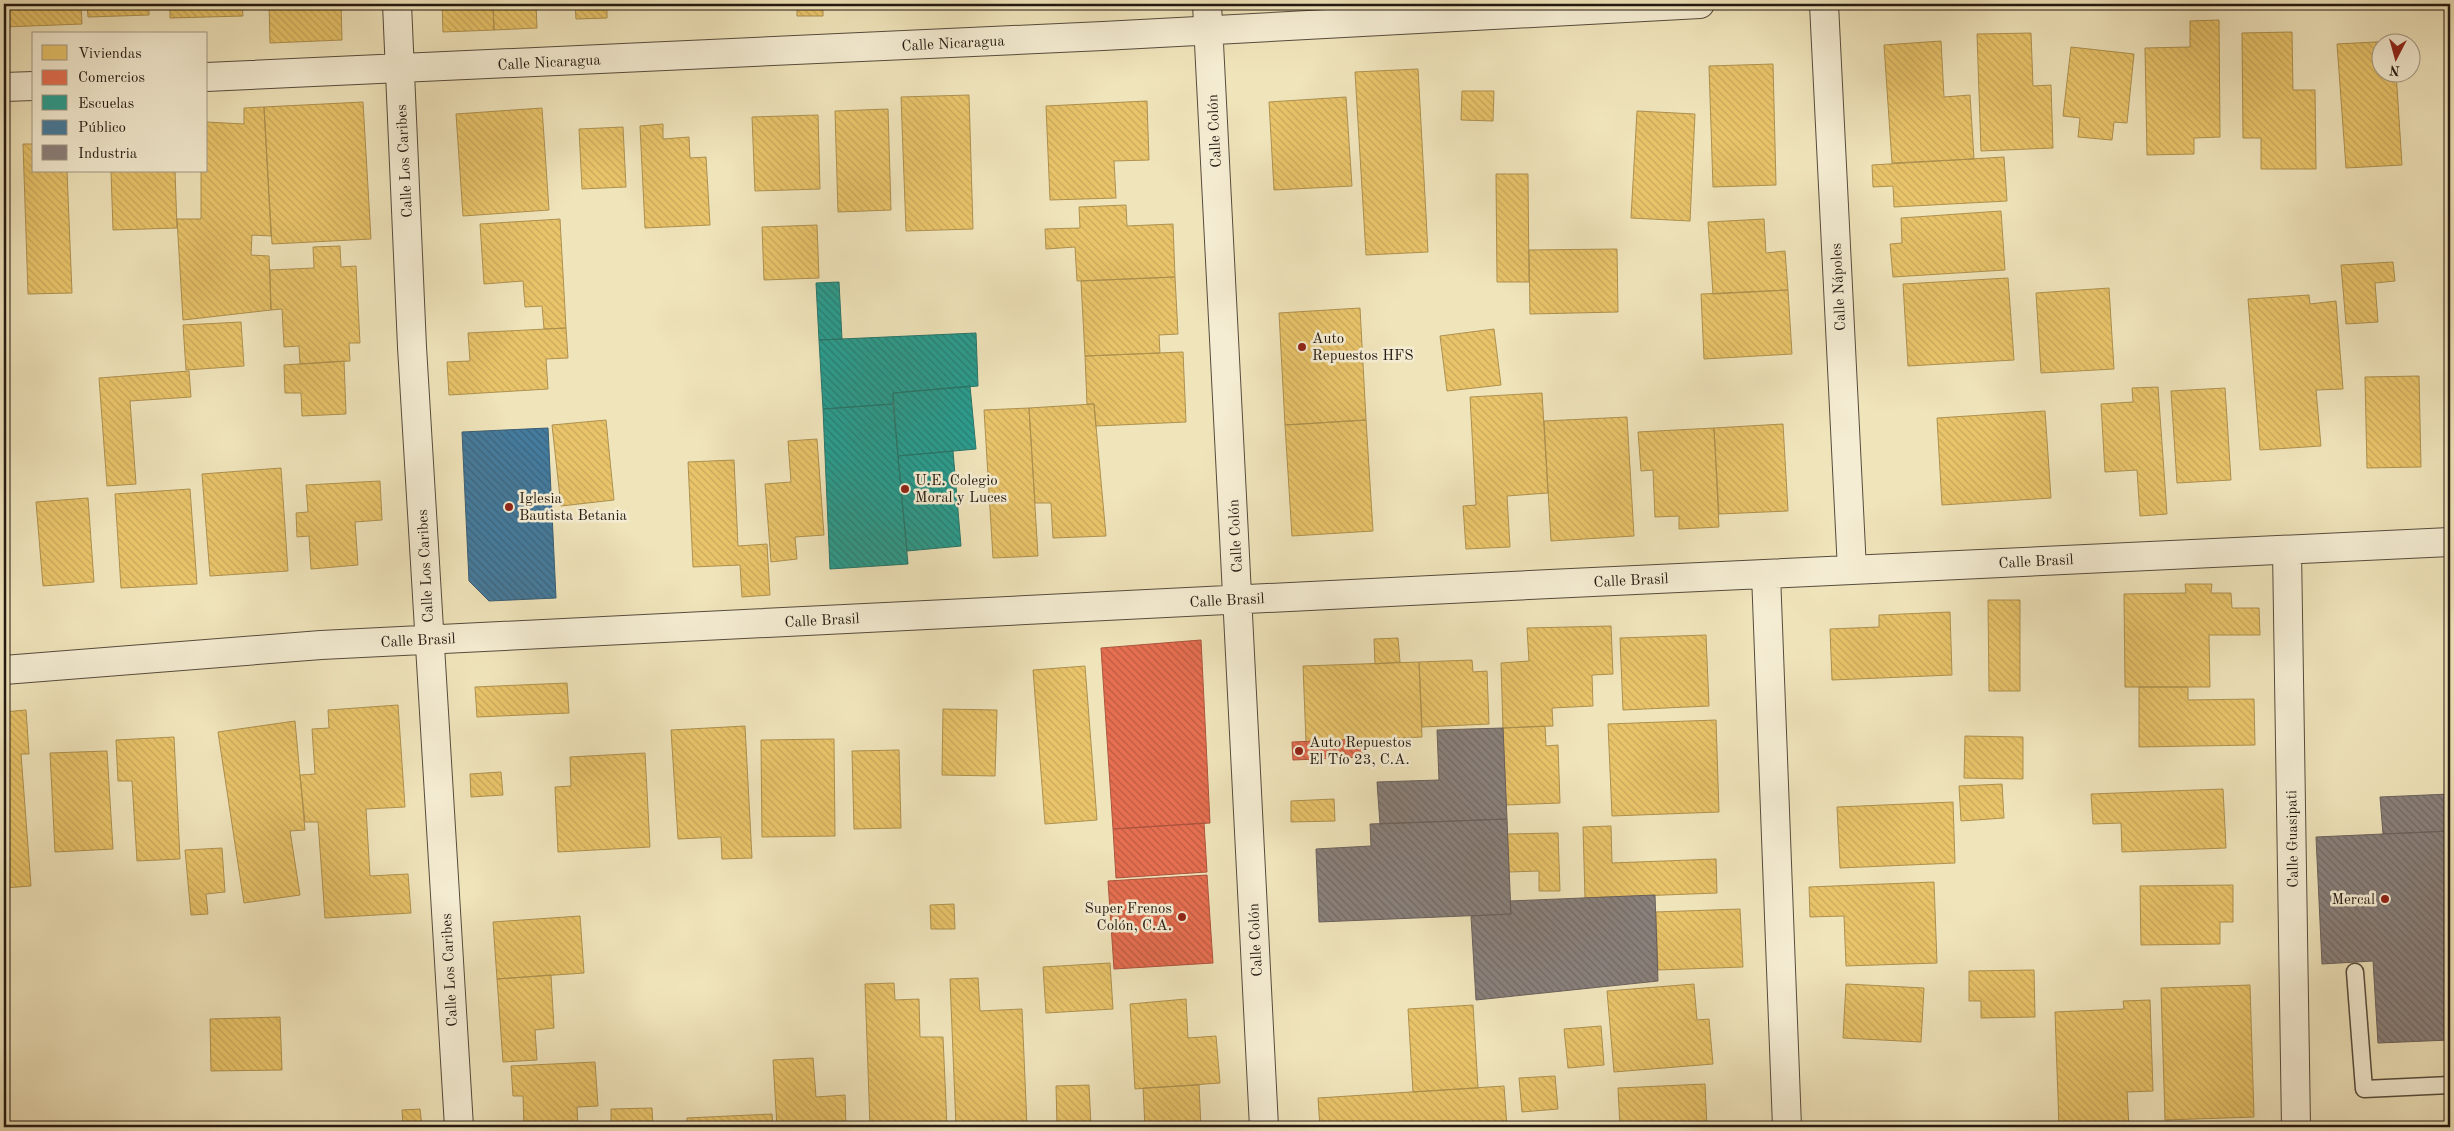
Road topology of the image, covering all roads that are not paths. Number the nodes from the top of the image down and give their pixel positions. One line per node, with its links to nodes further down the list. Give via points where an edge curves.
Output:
1 (397, 4): 6 (street, Calle Los Caribes)
2 (1207, 4): 5 (street, Calle Colón)
3 (1700, 4): 5 (street, Calle Nicaragua)
4 (1824, 4): 12 (street, Calle Nápoles)
5 (1209, 31): 6 (street, Calle Nicaragua); 14 (street, Calle Colón)
6 (400, 68): 7 (street, Calle Nicaragua); 15 (street, Calle Los Caribes)
7 (208, 78)
8 (32, 86): 9 (street)
9 (4, 87)
10 (2450, 542): 11 (street, Calle Brasil)
11 (2287, 550): 12 (street, Calle Brasil); 22 (street, Calle Guasipati)
12 (1852, 570): 13 (street, Calle Brasil)
13 (1766, 574): 14 (street, Calle Brasil); 21 (street)
14 (1238, 599): 15 (street, Calle Brasil); 20 (street, Calle Colón)
15 (429, 640): 16 (street, Calle Brasil, via 321,645); 19 (street, Calle Los Caribes)
16 (4, 670)
17 (2356, 972): 18 (lane, via 2364,1089)
18 (2450, 1084)
19 (458, 1127)
20 (1264, 1127)
21 (1787, 1127)
22 (2296, 1127)

